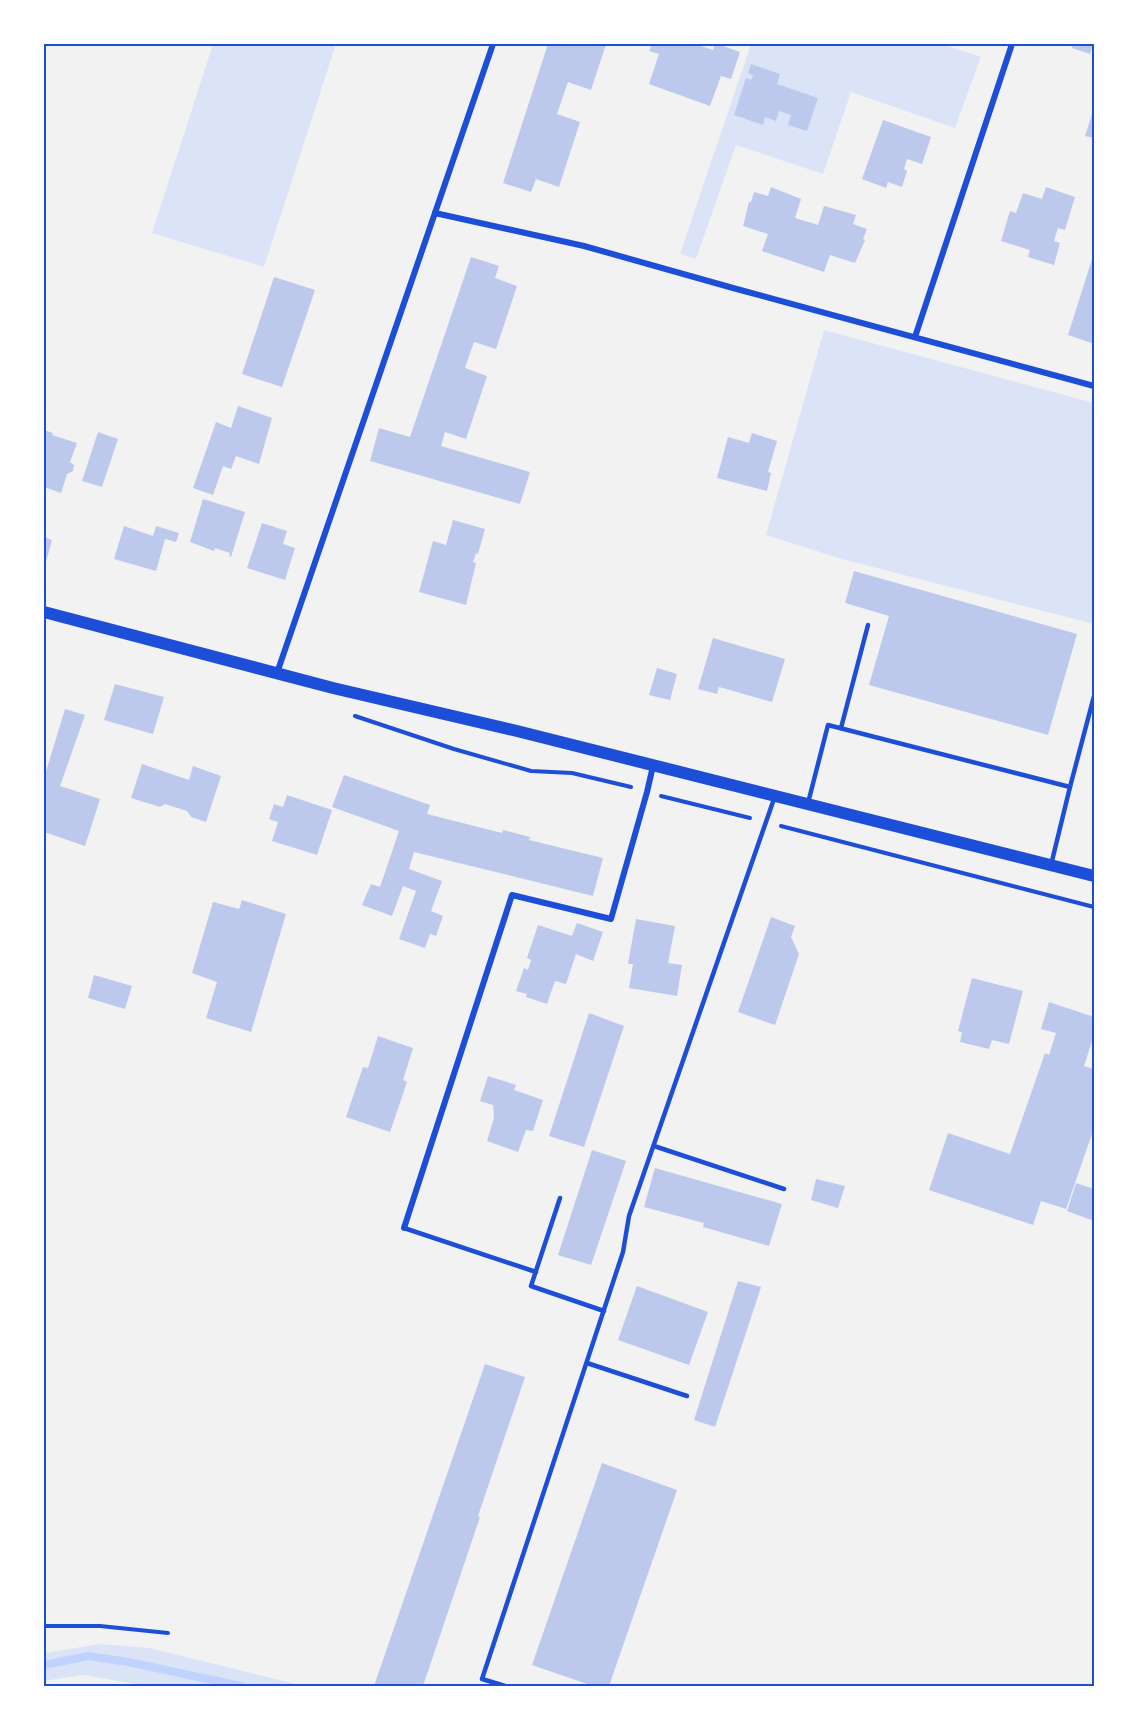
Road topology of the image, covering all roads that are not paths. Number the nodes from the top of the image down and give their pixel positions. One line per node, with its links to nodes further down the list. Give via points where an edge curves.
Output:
1 (493, 44): 3 (street)
2 (1012, 44): 4 (street)
3 (435, 213): 4 (street, via 584,246); 8 (street)
4 (915, 337): 5 (street)
5 (1095, 386)
6 (44, 612): 8 (main road)
7 (868, 625): 10 (lane)
8 (277, 673): 11 (main road)
9 (1095, 696): 12 (lane)
10 (841, 728): 12 (lane); 14 (lane, via 828,725)
11 (653, 766): 13 (main road); 20 (street, via 611,919 512,895)
12 (1070, 787): 15 (lane)
13 (775, 796): 14 (main road); 17 (lane)
14 (807, 804): 15 (main road)
15 (1051, 865): 16 (main road)
16 (1095, 876)
17 (654, 1146): 18 (lane); 22 (lane, via 629,1216 623,1252)
18 (784, 1189)
19 (560, 1198): 21 (lane)
20 (404, 1228): 21 (lane)
21 (536, 1272): 22 (lane, via 531,1286)
22 (604, 1311): 23 (lane)
23 (587, 1363): 24 (lane); 25 (lane, via 482,1678)
24 (687, 1396)
25 (506, 1686)

